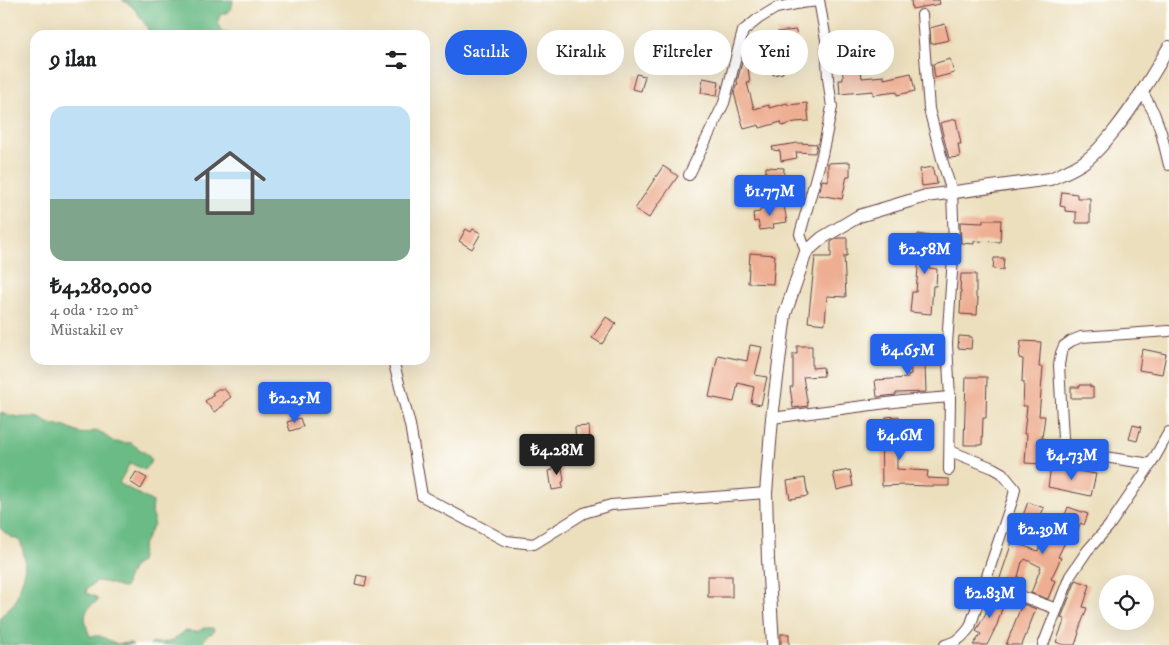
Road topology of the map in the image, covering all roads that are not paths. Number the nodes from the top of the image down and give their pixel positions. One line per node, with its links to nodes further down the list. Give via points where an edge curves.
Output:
1 (819, 1): 6 (street, via 776,8 743,31 724,104); 8 (street, via 832,107 800,234)
2 (922, 15): 7 (street, via 929,109)
3 (1169, 47): 4 (street)
4 (1142, 91): 5 (street, via 1161,132); 7 (street, via 1104,144 1069,171 1050,178)
5 (1169, 165)
6 (689, 175)
7 (952, 192): 8 (street, via 926,196 859,216 822,238); 11 (street, via 954,243 947,344)
8 (806, 252): 12 (street, via 785,314)
9 (1169, 331): 15 (street, via 1072,340 1064,346 1059,365 1066,448 1072,452)
10 (394, 365): 17 (street, via 410,425 422,496 506,540 534,544 584,513 611,505)
11 (950, 397): 12 (street); 14 (street)
12 (772, 418): 17 (street)
13 (1169, 432): 15 (street)
14 (950, 451): 16 (street); 18 (street, via 994,468 1015,489)
15 (1151, 464): 19 (street, via 1110,526 1070,576)
16 (949, 470)
17 (766, 492): 20 (street)
18 (984, 583): 19 (street); 21 (street, via 970,627 957,641)
19 (1057, 609): 22 (street)
20 (773, 645)
21 (945, 645)
22 (1043, 645)

